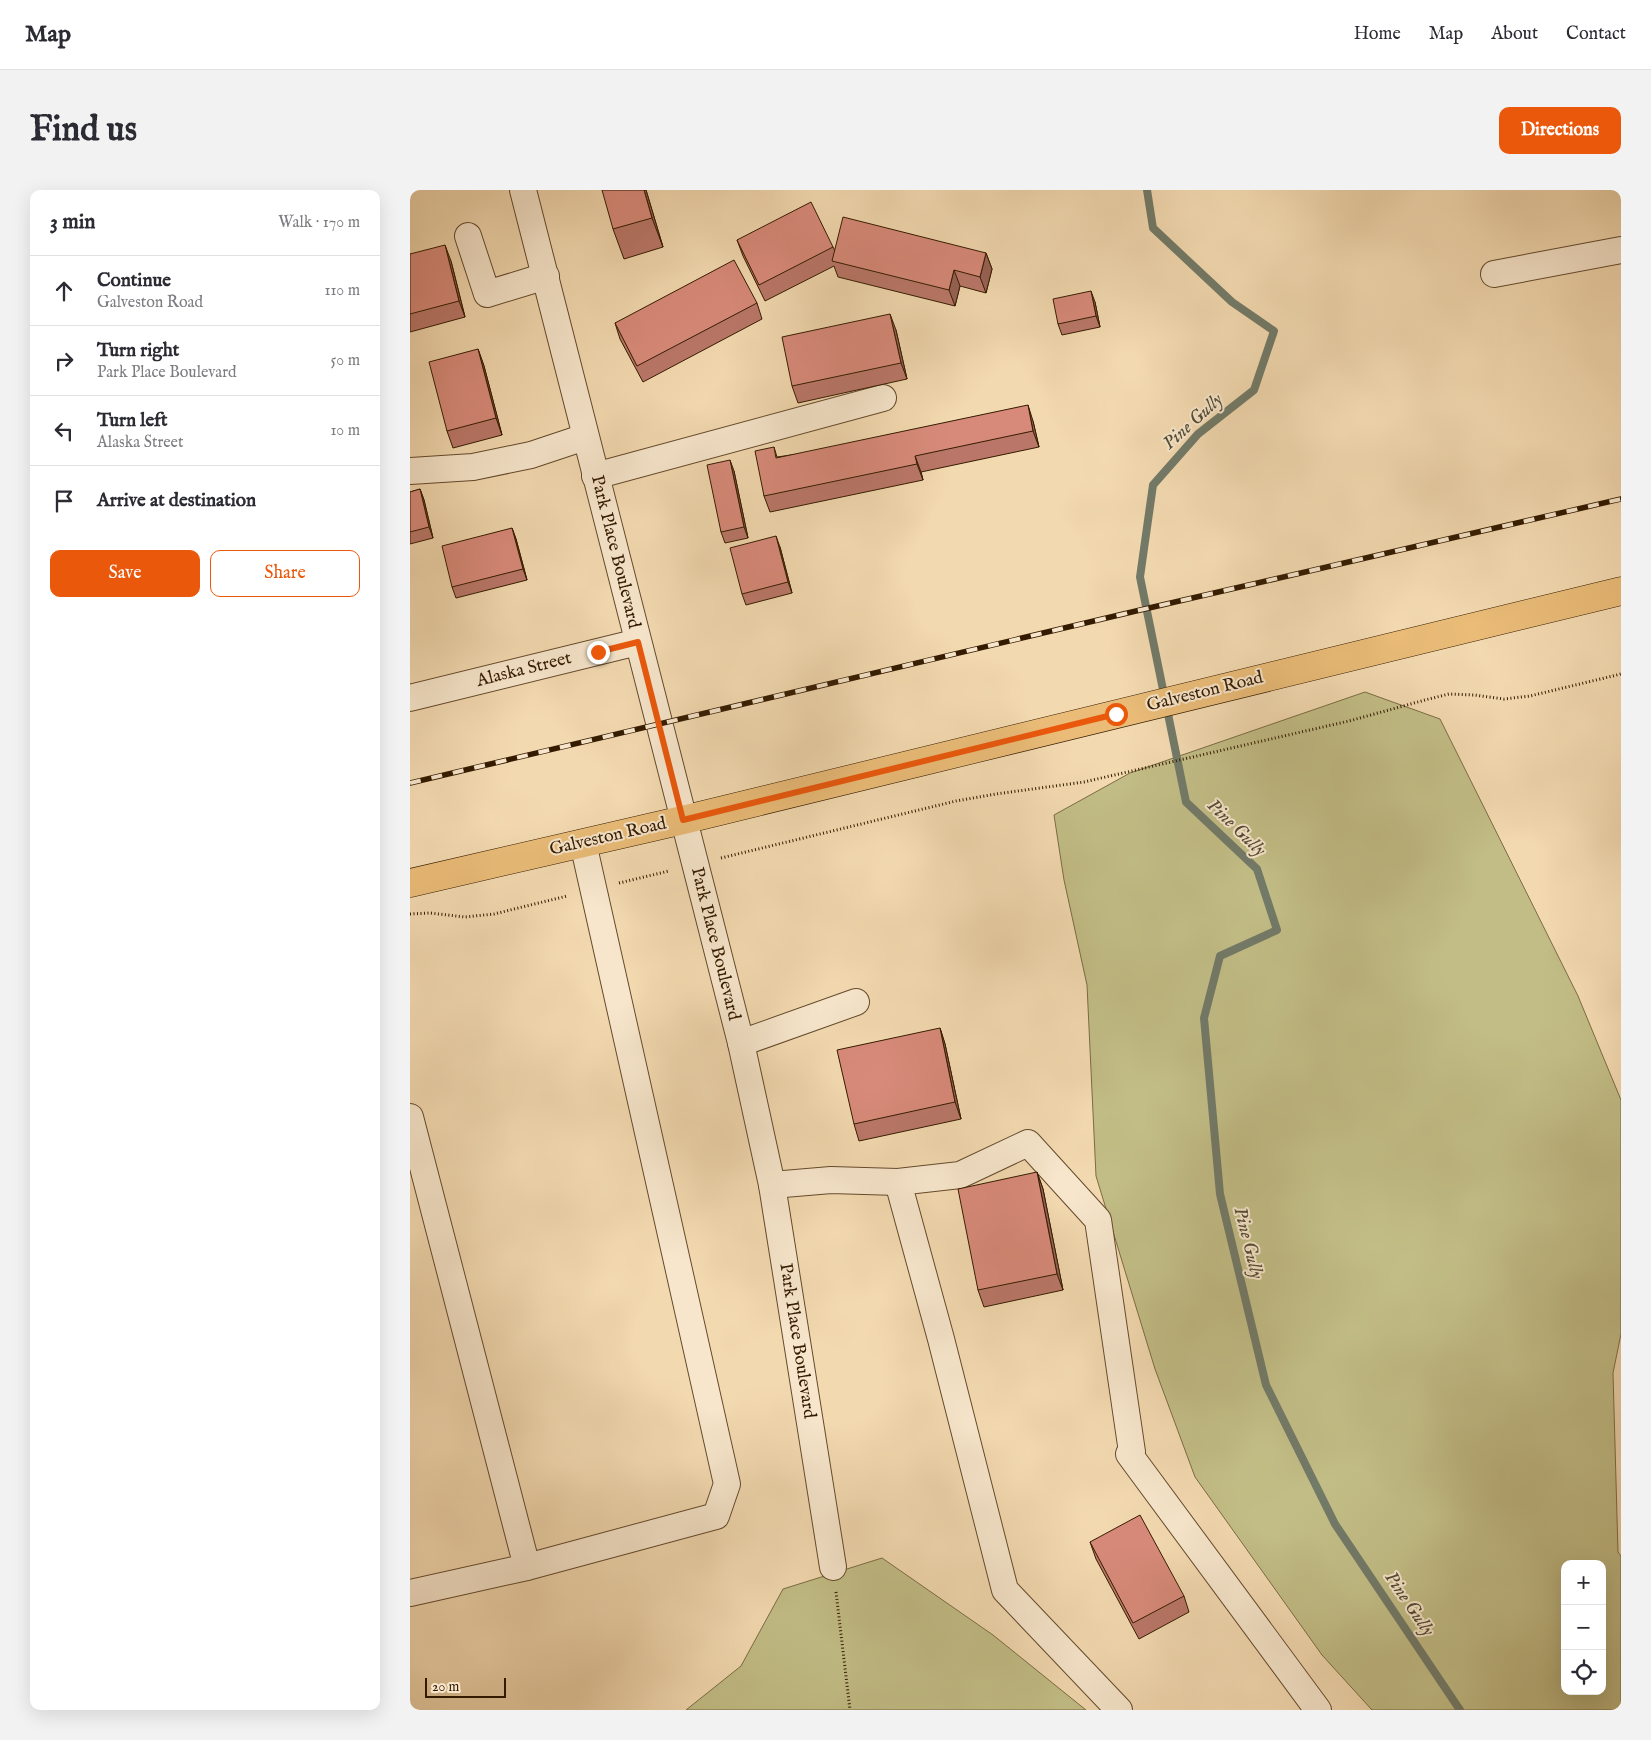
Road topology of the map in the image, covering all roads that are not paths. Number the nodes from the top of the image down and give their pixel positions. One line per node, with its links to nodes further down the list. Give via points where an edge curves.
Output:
1 (523, 190): 5 (street, Park Place Boulevard)
2 (468, 236): 5 (street, via 487,294)
3 (1621, 250): 4 (street)
4 (1494, 274)
5 (546, 276): 7 (street, Park Place Boulevard)
6 (883, 398): 9 (street)
7 (586, 437): 8 (street, via 531,455 473,467); 9 (street, Park Place Boulevard)
8 (410, 471)
9 (595, 476): 11 (street, Park Place Boulevard)
10 (1621, 591): 13 (main road, Galveston Road)
11 (638, 642): 12 (street, Alaska Street); 13 (street, Park Place Boulevard)
12 (410, 698)
13 (683, 820): 14 (main road, Galveston Road); 17 (street, Park Place Boulevard)
14 (583, 843): 15 (main road, Galveston Road); 21 (street, via 727,1484 716,1516)
15 (410, 882)
16 (856, 1002): 17 (street)
17 (741, 1043): 20 (street, Park Place Boulevard)
18 (410, 1117): 21 (street)
19 (898, 1182): 20 (street, via 832,1180); 24 (street, via 1006,1590); 25 (street, via 960,1175 1028,1143 1098,1220 1130,1454)
20 (772, 1185): 22 (street, Park Place Boulevard)
21 (527, 1567): 23 (street)
22 (833, 1568)
23 (410, 1593)
24 (1120, 1710)
25 (1318, 1710)

